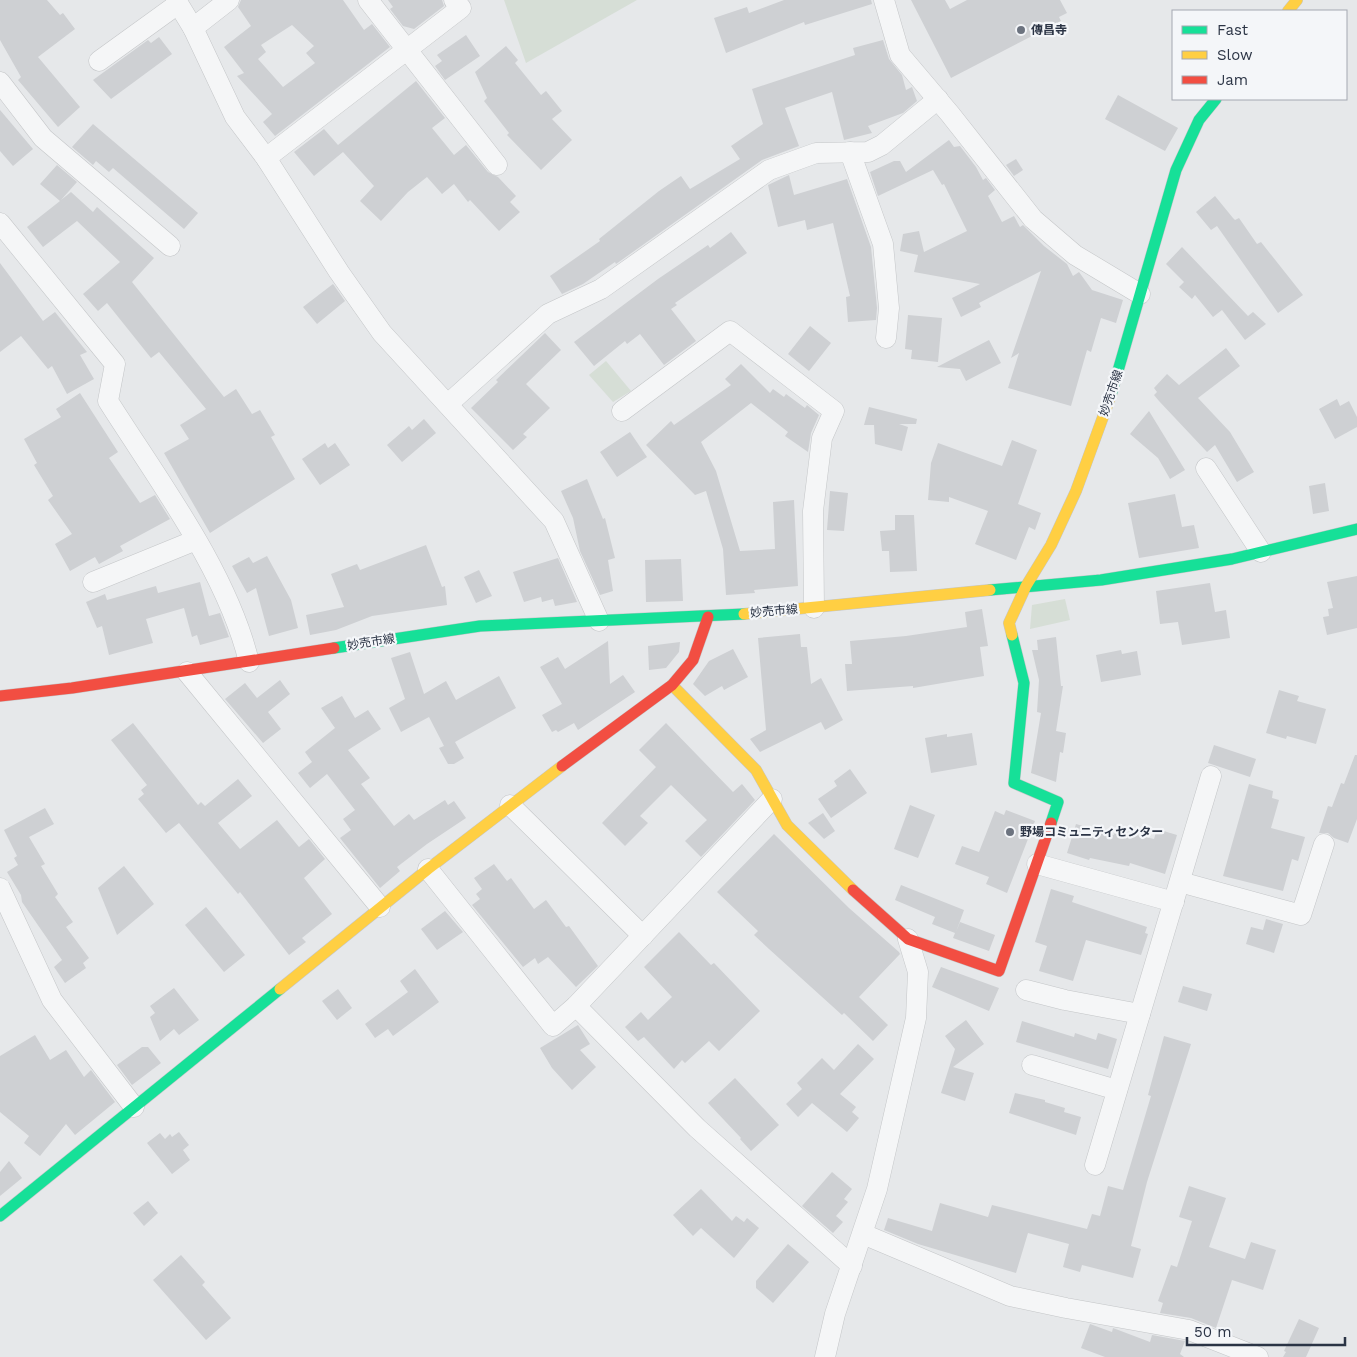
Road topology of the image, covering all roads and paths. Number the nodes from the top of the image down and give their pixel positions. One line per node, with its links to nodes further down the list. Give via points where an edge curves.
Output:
1 (229, 0): 8 (street)
2 (368, 0): 9 (street)
3 (454, 0): 9 (street, via 460,8)
4 (884, 0): 12 (street, via 900,55)
5 (1297, 0): 7 (street)
6 (177, 2): 8 (street); 10 (street)
7 (1289, 10)
8 (193, 28): 15 (street, via 235,117)
9 (407, 49): 15 (street); 16 (street)
10 (99, 61)
11 (0, 82): 18 (street, via 43,138)
12 (938, 99): 14 (street, via 882,144 868,152); 19 (street, via 1033,219 1075,254)
13 (1215, 100): 19 (street, 妙売市線, via 1199,120 1176,170)
14 (850, 152): 20 (street, via 883,244 889,308); 21 (street, via 816,153 769,170 601,289 548,314)
15 (266, 158): 21 (street, via 382,333)
16 (497, 165)
17 (0, 223): 25 (street, via 115,364 108,401)
18 (170, 246)
19 (1140, 294): 28 (street, 妙売市線, via 1116,381 1076,490 1051,545)
20 (886, 338)
21 (448, 404): 31 (street, via 554,521)
22 (622, 411): 29 (street, via 730,331 834,411 822,438 813,511)
23 (1206, 468): 26 (street)
24 (1357, 529): 26 (street)
25 (196, 540): 27 (street); 32 (street, via 242,631)
26 (1261, 552): 28 (street, via 1101,580)
27 (93, 582)
28 (1026, 586): 29 (street, 妙売市線, via 974,594); 40 (street, via 1008,623 1024,683 1014,783 1058,802)
29 (814, 608): 30 (street, 妙売市線)
30 (708, 617): 31 (street, 妙売市線); 34 (street, via 693,660)
31 (599, 621): 32 (street, 妙売市線, via 480,626)
32 (249, 662): 33 (street, 妙売市線)
33 (187, 672): 35 (street, 妙売市線); 45 (street)
34 (672, 685): 37 (street, via 756,770); 38 (street)
35 (0, 696)
36 (1211, 776): 42 (street)
37 (772, 799): 46 (street); 47 (street, via 787,825)
38 (510, 805): 41 (street); 46 (street)
39 (1324, 844): 42 (street, via 1301,915)
40 (1037, 864): 44 (street); 47 (street, via 999,971)
41 (428, 869): 45 (street); 49 (street, via 553,1026)
42 (1180, 882): 44 (street)
43 (0, 888): 53 (street, via 52,1000)
44 (1174, 902): 50 (street)
45 (380, 907): 53 (street)
46 (643, 936): 49 (street)
47 (908, 939): 56 (street, via 918,972 916,1018 877,1189)
48 (1026, 990): 50 (street)
49 (576, 1006): 57 (street, via 697,1128)
50 (1140, 1014): 52 (street)
51 (1032, 1065): 52 (street)
52 (1117, 1090): 54 (street)
53 (134, 1107): 55 (street)
54 (1095, 1165)
55 (0, 1216)
56 (863, 1234): 57 (street); 59 (street, via 1010,1296 1189,1330)
57 (852, 1266): 58 (street)
58 (824, 1357)
59 (1258, 1357)

